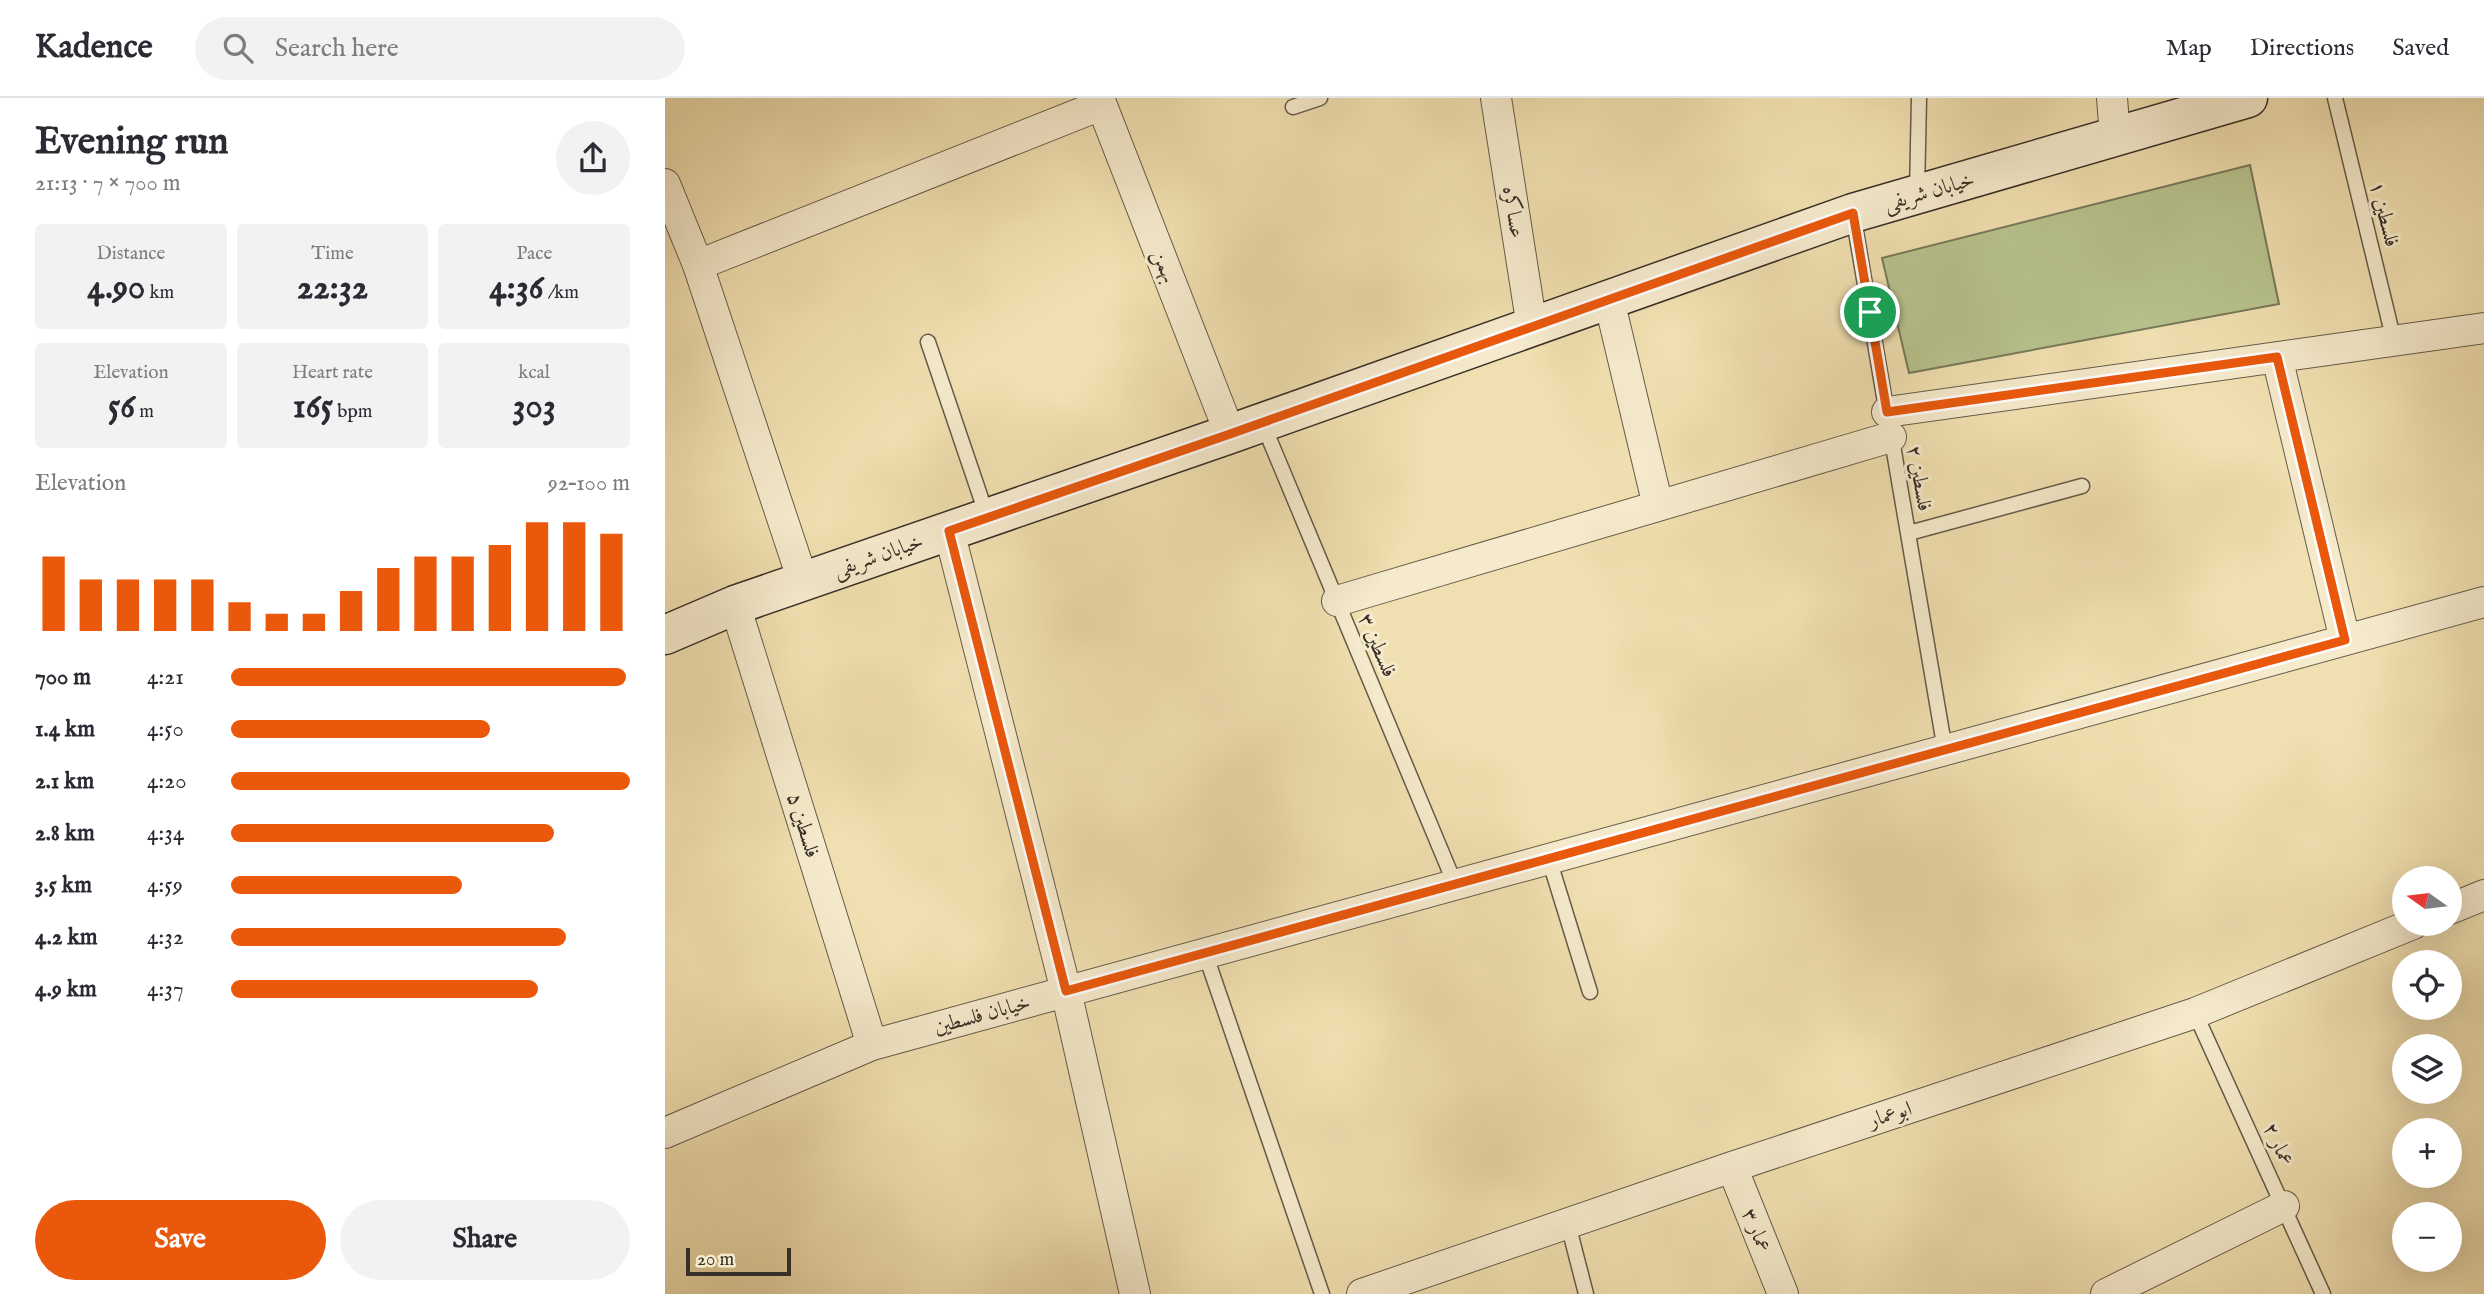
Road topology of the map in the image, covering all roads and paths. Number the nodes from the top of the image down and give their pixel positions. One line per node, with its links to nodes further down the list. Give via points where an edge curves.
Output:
1 (1320, 98): 8 (lane)
2 (1496, 98): 15 (street, عساکره)
3 (1919, 98): 11 (lane)
4 (2112, 98): 9 (street)
5 (2248, 98): 9 (street, خیابان شریفی)
6 (2335, 98): 17 (lane, فلسطین ۱)
7 (1100, 102): 13 (street); 21 (street, بهمن)
8 (1293, 107)
9 (2115, 137): 11 (street, خیابان شریفی)
10 (665, 184): 13 (street)
11 (1917, 194): 12 (street, خیابان شریفی)
12 (1853, 213): 14 (street, خیابان شریفی); 20 (lane, فلسطین ۲)
13 (698, 265): 27 (street)
14 (1609, 300): 15 (street, خیابان شریفی); 23 (street)
15 (1532, 327): 21 (street, خیابان شریفی)
16 (2484, 328): 17 (street)
17 (2395, 341): 19 (street)
18 (928, 342): 24 (lane)
19 (2277, 357): 20 (street); 32 (street)
20 (1889, 424): 23 (street); 26 (lane, فلسطین ۲)
21 (1246, 428): 24 (street, خیابان شریفی); 28 (lane, فلسطین ۳)
22 (2082, 486): 26 (lane)
23 (1658, 506): 28 (street)
24 (987, 517): 25 (street, خیابان شریفی)
25 (949, 531): 27 (street, خیابان شریفی); 40 (street)
26 (1909, 533): 33 (lane, فلسطین ۲)
27 (803, 581): 30 (street, خیابان شریفی)
28 (1336, 601): 35 (lane, فلسطین ۳)
29 (2484, 602): 32 (street, خیابان فلسطین)
30 (735, 605): 31 (street, خیابان شریفی); 43 (street, فلسطین ۵)
31 (665, 635)
32 (2345, 640): 33 (street, خیابان فلسطین)
33 (1945, 750): 34 (street, خیابان فلسطین)
34 (1549, 859): 35 (street, خیابان فلسطین); 41 (lane)
35 (1455, 884): 39 (street, خیابان فلسطین)
36 (2484, 895): 37 (street)
37 (2462, 904)
38 (2392, 933): 42 (street, ابوعمار)
39 (1205, 953): 40 (street, خیابان فلسطین); 49 (lane)
40 (1066, 991): 43 (street, خیابان فلسطین); 48 (street)
41 (1590, 992)
42 (2195, 1013): 45 (street, ابوعمار); 46 (lane, عمار ۲)
43 (873, 1045): 44 (street, خیابان فلسطین)
44 (665, 1133)
45 (1732, 1167): 47 (street, ابوعمار); 52 (street, عمار ۳)
46 (2284, 1206): 53 (street); 54 (lane, عمار ۲)
47 (1568, 1224): 50 (street, ابوعمار); 51 (lane)
48 (1135, 1294)
49 (1322, 1294)
50 (1362, 1294)
51 (1586, 1294)
52 (1783, 1294)
53 (2106, 1294)
54 (2323, 1294)

